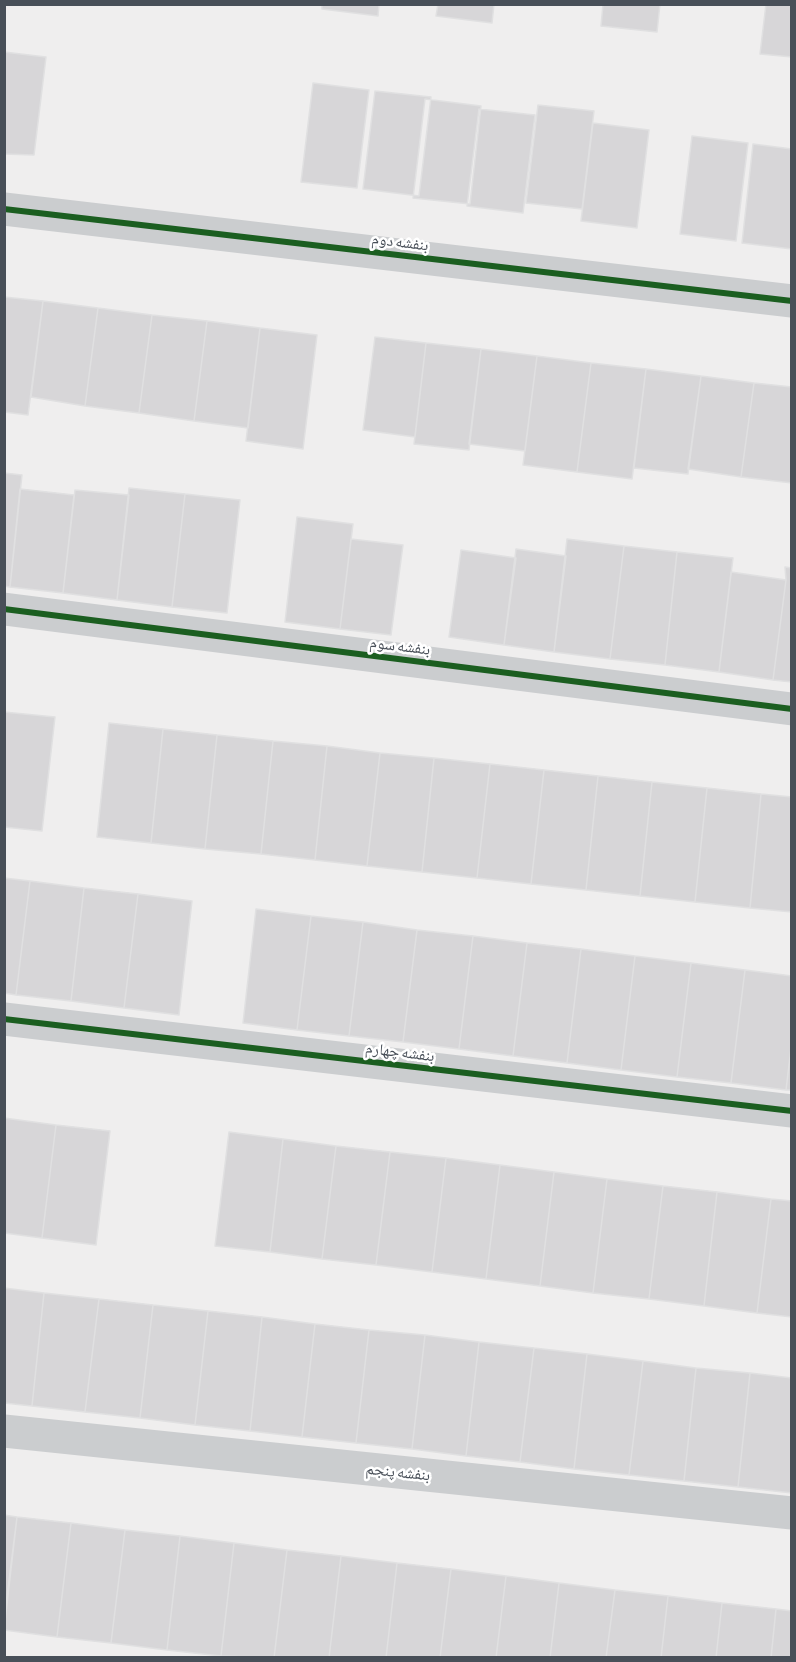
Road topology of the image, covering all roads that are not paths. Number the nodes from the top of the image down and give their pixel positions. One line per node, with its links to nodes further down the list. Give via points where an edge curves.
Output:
1 (4, 209): 2 (street, بنفشه دوم)
2 (792, 301)
3 (4, 609): 4 (street, بنفشه سوم)
4 (792, 709)
5 (4, 1019): 6 (street, بنفشه چهارم)
6 (792, 1111)
7 (4, 1431): 8 (street, بنفشه پنجم)
8 (792, 1513)

